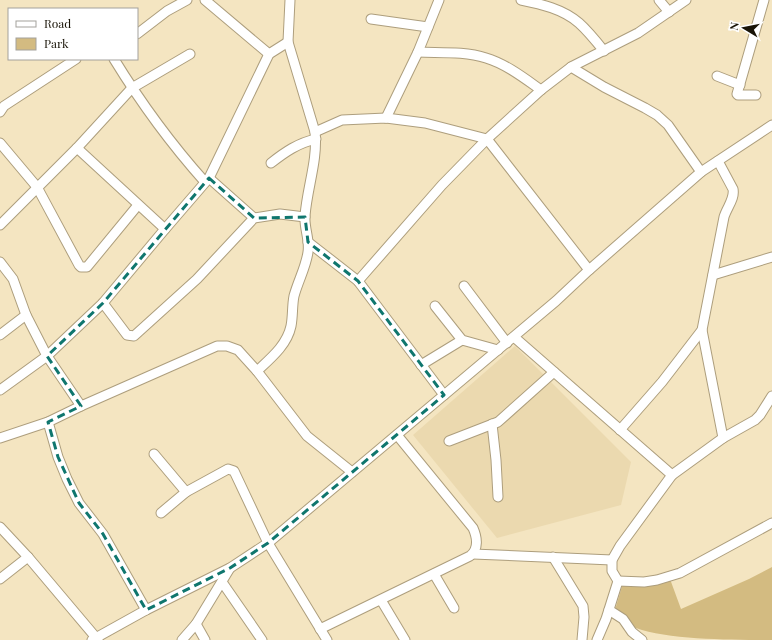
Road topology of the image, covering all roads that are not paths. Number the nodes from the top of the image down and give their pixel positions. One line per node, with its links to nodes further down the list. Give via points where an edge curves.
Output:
1 (187, 0): 13 (street, via 167,11)
2 (205, 0): 18 (street)
3 (293, 0): 14 (street)
4 (439, 0): 12 (street)
5 (521, 0): 9 (street)
6 (659, 0): 10 (street)
7 (686, 0): 10 (street)
8 (764, 0): 23 (street)
9 (545, 3): 15 (street, via 578,22)
10 (669, 12): 15 (street, via 638,34)
11 (371, 19): 12 (street)
12 (428, 27): 16 (street)
13 (138, 33)
14 (288, 42): 18 (street); 30 (street)
15 (604, 51): 21 (street)
16 (418, 52): 25 (street, via 457,53 485,58 511,69); 28 (street)
17 (190, 54): 24 (street)
18 (269, 54): 37 (street)
19 (74, 60): 27 (street, via 4,106)
20 (115, 60): 24 (street)
21 (571, 67): 25 (street); 36 (street, via 657,115 668,125)
22 (717, 76): 23 (street)
23 (740, 84): 26 (street, via 738,95)
24 (132, 88): 33 (street); 37 (street, via 180,154)
25 (541, 90): 31 (street)
26 (756, 95)
27 (0, 112)
28 (386, 118): 30 (street, via 342,120); 31 (street, via 425,123)
29 (772, 125): 34 (street)
30 (315, 135): 35 (street, via 286,151); 40 (street)
31 (487, 139): 47 (street); 49 (street, via 442,184)
32 (0, 143): 38 (street)
33 (77, 148): 38 (street); 39 (street)
34 (718, 161): 36 (street); 48 (street, via 733,189 734,198 724,217)
35 (271, 163)
36 (701, 172): 47 (street)
37 (207, 180): 41 (street); 43 (street)
38 (37, 187): 39 (street, via 78,265 84,268); 42 (street)
39 (138, 205): 43 (street)
40 (305, 217): 41 (street, via 280,214); 44 (street)
41 (254, 218): 51 (street, via 197,279 134,336 127,335)
42 (0, 225)
43 (165, 229): 51 (street)
44 (308, 242): 49 (street); 61 (street, via 306,262 292,304 289,334 278,352)
45 (772, 257): 48 (street)
46 (0, 262): 53 (street, via 12,279)
47 (589, 270): 57 (street)
48 (713, 275): 54 (street)
49 (358, 281): 60 (street)
50 (464, 286): 57 (street)
51 (103, 303): 59 (street)
52 (435, 306): 56 (street)
53 (26, 315): 55 (street); 59 (street)
54 (702, 330): 69 (street, via 662,382); 72 (street)
55 (0, 335)
56 (462, 340): 58 (street); 60 (street)
57 (511, 340): 58 (street); 62 (street)
58 (498, 350): 64 (street)
59 (47, 356): 63 (street); 66 (street)
60 (421, 364): 64 (street)
61 (257, 371): 66 (street, via 238,350 217,346); 75 (street, via 307,436)
62 (554, 372): 68 (street, via 498,422); 69 (street)
63 (0, 390)
64 (444, 395): 70 (street)
65 (772, 396): 72 (street, via 755,420)
66 (82, 406): 67 (street)
67 (48, 422): 71 (street); 94 (street, via 58,457 79,503 103,534)
68 (492, 424): 73 (street); 78 (street)
69 (620, 430): 76 (street)
70 (397, 434): 75 (street); 83 (street, via 472,528 477,539)
71 (0, 438)
72 (723, 438): 76 (street)
73 (449, 441)
74 (154, 454): 77 (street)
75 (352, 472): 82 (street)
76 (672, 475): 86 (street)
77 (186, 492): 79 (street); 82 (street, via 228,469 234,471)
78 (498, 497)
79 (161, 513)
80 (772, 523): 90 (street, via 680,573 644,582)
81 (0, 527): 84 (street)
82 (268, 543): 87 (street); 97 (street)
83 (473, 554): 85 (street); 88 (street)
84 (28, 557): 89 (street); 98 (street)
85 (553, 557): 86 (street); 104 (street, via 583,606)
86 (612, 560): 90 (street, via 612,572)
87 (230, 568): 91 (street); 94 (street)
88 (434, 574): 92 (street); 93 (street)
89 (0, 579)
90 (618, 581): 95 (street)
91 (222, 582): 96 (street); 101 (street)
92 (380, 600): 97 (street); 103 (street)
93 (454, 608)
94 (146, 610): 98 (street)
95 (609, 610): 105 (street); 106 (street, via 623,619 632,632)
96 (196, 624): 99 (street); 100 (street)
97 (320, 629): 102 (street)
98 (95, 639)
99 (182, 640)
100 (205, 640)
101 (262, 640)
102 (326, 640)
103 (405, 640)
104 (582, 640)
105 (597, 640)
106 (642, 640)

